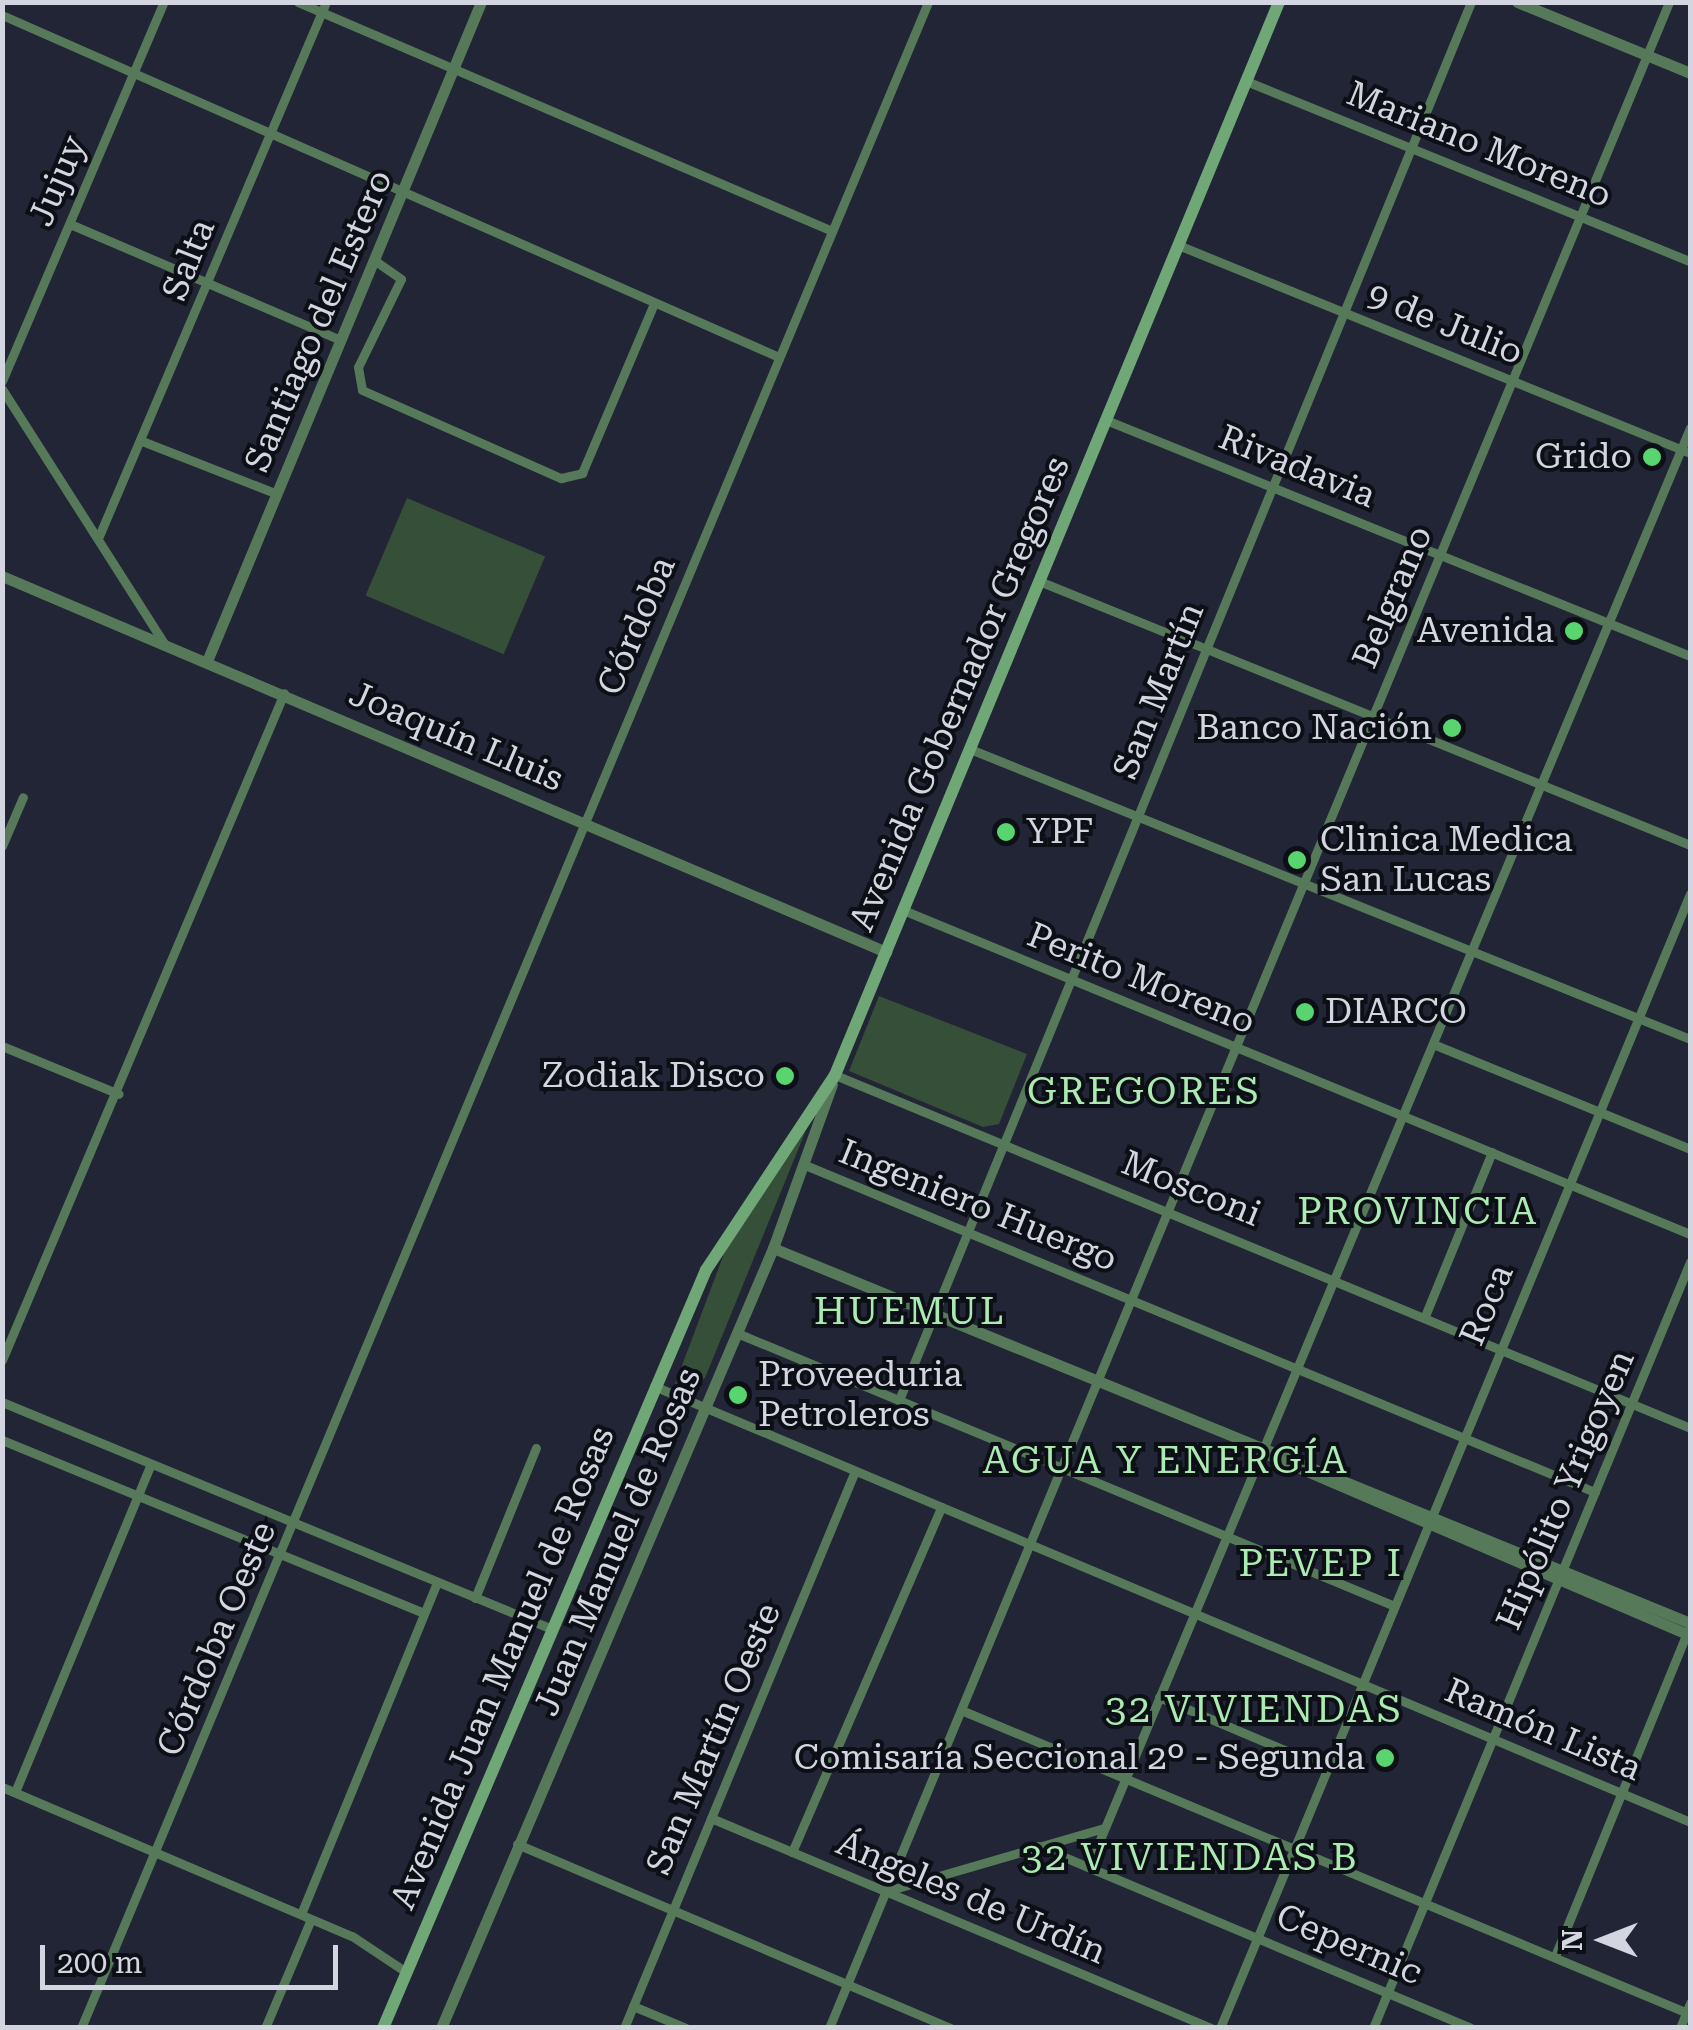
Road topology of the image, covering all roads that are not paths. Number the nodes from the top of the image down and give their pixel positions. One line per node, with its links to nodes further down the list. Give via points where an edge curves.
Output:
1 (164, 2): 14 (street, Jujuy)
2 (298, 2): 9 (street)
3 (481, 2): 12 (street, Santiago del Estero)
4 (928, 2): 21 (street, Córdoba)
5 (1279, 2): 15 (main road, Avenida Gobernador Gregores)
6 (1471, 2): 17 (street, San Martín)
7 (1517, 2): 11 (street)
8 (1669, 2): 11 (street, Belgrano)
9 (324, 7): 12 (street); 16 (street, Salta)
10 (2, 15): 14 (street)
11 (1647, 56): 13 (street); 19 (street, Belgrano)
12 (454, 67): 18 (street, Santiago del Estero); 21 (street)
13 (1690, 74)
14 (132, 76): 16 (street); 20 (street, Jujuy)
15 (1246, 81): 17 (street, Mariano Moreno); 22 (main road, Avenida Gobernador Gregores)
16 (270, 136): 18 (street); 25 (street, Salta)
17 (1411, 148): 19 (street, Mariano Moreno); 27 (street, San Martín)
18 (402, 192): 23 (street, Santiago del Estero); 26 (street)
19 (1580, 216): 24 (street, Mariano Moreno); 31 (street, Belgrano)
20 (70, 224): 25 (street); 30 (street, Jujuy)
21 (832, 231): 29 (street, Córdoba)
22 (1178, 245): 27 (street, 9 de Julio); 33 (main road, Avenida Gobernador Gregores)
23 (374, 260): 26 (street, via 401,280 358,368 362,390 561,478 582,473); 28 (street, Santiago del Estero)
24 (1690, 260)
25 (210, 284): 28 (street); 35 (street, Salta)
26 (654, 303): 29 (street)
27 (1344, 312): 31 (street, 9 de Julio); 37 (street, San Martín)
28 (340, 340): 38 (street, Santiago del Estero)
29 (779, 357): 54 (street, Córdoba)
30 (2, 381)
31 (1512, 381): 36 (street, 9 de Julio); 40 (street, Belgrano)
32 (2, 390): 39 (street)
33 (1106, 420): 37 (street, Rivadavia); 42 (main road, Avenida Gobernador Gregores)
34 (1690, 428): 36 (street)
35 (142, 442): 38 (street); 39 (street, Salta)
36 (1686, 452): 43 (street)
37 (1273, 487): 40 (street, Rivadavia); 45 (street, San Martín)
38 (276, 494): 47 (street, Santiago del Estero)
39 (99, 536): 44 (street)
40 (1440, 554): 43 (street, Rivadavia); 49 (street, Belgrano)
41 (2, 576): 44 (street, Joaquín Lluis)
42 (1039, 582): 45 (street); 50 (main road, Avenida Gobernador Gregores)
43 (1609, 623): 46 (street, Rivadavia); 51 (street)
44 (164, 643): 47 (street, Joaquín Lluis)
45 (1206, 649): 49 (street); 53 (street, San Martín)
46 (1690, 656)
47 (207, 661): 48 (street, Joaquín Lluis)
48 (284, 693): 54 (street, Joaquín Lluis); 69 (street)
49 (1373, 716): 51 (street); 57 (street, Belgrano)
50 (970, 748): 53 (street); 59 (main road, Avenida Gobernador Gregores)
51 (1542, 784): 56 (street); 60 (street)
52 (23, 797): 55 (street)
53 (1138, 816): 57 (street); 62 (street, San Martín)
54 (588, 823): 61 (street, Joaquín Lluis); 82 (street, Córdoba)
55 (2, 846)
56 (1690, 846)
57 (1304, 882): 60 (street); 67 (street, Belgrano)
58 (1690, 894): 63 (street, Roca)
59 (903, 910): 61 (main road, Avenida Gobernador Gregores); 62 (street, Perito Moreno)
60 (1473, 948): 63 (street); 65 (street)
61 (886, 952): 68 (main road, Avenida Gobernador Gregores)
62 (1071, 980): 67 (street, Perito Moreno); 72 (street, San Martín)
63 (1638, 1018): 64 (street); 70 (street, Roca)
64 (1690, 1039)
65 (1432, 1044): 70 (street); 71 (street)
66 (2, 1046): 69 (street)
67 (1236, 1048): 71 (street, Perito Moreno); 77 (street, Belgrano)
68 (835, 1075): 72 (street, Mosconi); 75 (street, Juan Manuel de Rosas); 92 (main road, Avenida Gobernador Gregores, via 728,1231)
69 (118, 1094): 89 (street)
70 (1597, 1111): 73 (street); 76 (street, Roca)
71 (1403, 1114): 74 (street, Perito Moreno); 83 (street)
72 (1004, 1142): 77 (street, Mosconi); 78 (street, San Martín)
73 (1690, 1149)
74 (1492, 1152): 76 (street, Perito Moreno); 86 (street)
75 (805, 1165): 78 (street, Ingeniero Huergo); 80 (street, Juan Manuel de Rosas)
76 (1568, 1183): 79 (street, Perito Moreno); 88 (street, Roca)
77 (1166, 1209): 83 (street, Mosconi); 84 (street, Belgrano)
78 (968, 1230): 84 (street, Ingeniero Huergo); 85 (street, San Martín)
79 (1690, 1234)
80 (773, 1248): 85 (street); 87 (street, Juan Manuel de Rosas)
81 (1690, 1262): 95 (street, Hipólito Yrigoyen)
82 (403, 1272): 109 (street, Córdoba Oeste)
83 (1335, 1278): 86 (street, Mosconi); 90 (street)
84 (1129, 1298): 90 (street, Ingeniero Huergo); 91 (street, Belgrano)
85 (934, 1314): 91 (street); 93 (street, San Martín)
86 (1425, 1316): 88 (street, Mosconi)
87 (737, 1333): 93 (street); 96 (street, Juan Manuel de Rosas)
88 (1500, 1347): 95 (street, Mosconi); 98 (street, Roca)
89 (2, 1360)
90 (1298, 1366): 98 (street, Ingeniero Huergo); 101 (street)
91 (1096, 1380): 101 (street); 103 (street, Belgrano)
92 (654, 1386): 96 (street, Ramón Lista); 119 (main road, Avenida Juan Manuel de Rosas)
93 (899, 1400): 103 (street)
94 (2, 1402): 102 (street)
95 (1632, 1403): 97 (street, Mosconi); 105 (street, Hipólito Yrigoyen)
96 (706, 1408): 104 (street, Ramón Lista); 133 (street, Juan Manuel de Rosas)
97 (1690, 1428)
98 (1463, 1436): 105 (street, Ingeniero Huergo); 108 (street, Roca)
99 (2, 1440): 106 (street)
100 (536, 1448): 115 (street)
101 (1263, 1450): 108 (street); 110 (street)
102 (150, 1464): 106 (street); 109 (street)
103 (1061, 1467): 110 (street); 111 (street, Belgrano)
104 (855, 1471): 107 (street, Ramón Lista); 130 (street, San Martín Oeste)
105 (1595, 1492): 113 (street, Hipólito Yrigoyen)
106 (138, 1493): 112 (street); 128 (street)
107 (941, 1507): 111 (street, Ramón Lista); 136 (street)
108 (1426, 1520): 113 (street); 116 (street, Roca)
109 (296, 1525): 112 (street, Córdoba Oeste); 114 (street)
110 (1227, 1537): 116 (street); 118 (street)
111 (1030, 1544): 118 (street, Ramón Lista); 123 (street, Belgrano)
112 (284, 1554): 117 (street); 137 (street, Córdoba Oeste)
113 (1560, 1574): 120 (street); 124 (street, Hipólito Yrigoyen)
114 (437, 1582): 115 (street); 117 (street)
115 (475, 1598): 119 (street)
116 (1392, 1605): 121 (street, Roca)
117 (424, 1613): 142 (street)
118 (1194, 1613): 121 (street, Ramón Lista); 122 (street)
119 (552, 1629): 145 (main road, Avenida Juan Manuel de Rosas)
120 (1690, 1629): 129 (street)
121 (1360, 1683): 124 (street, Ramón Lista); 125 (street, Roca)
122 (1159, 1697): 125 (street); 126 (street)
123 (961, 1710): 126 (street); 139 (street, Belgrano)
124 (1491, 1738): 129 (street, Ramón Lista); 140 (street, Hipólito Yrigoyen)
125 (1325, 1767): 135 (street, Roca)
126 (1126, 1775): 132 (street); 135 (street)
127 (2, 1787): 128 (street)
128 (15, 1792): 137 (street)
129 (1622, 1792): 131 (street, Ramón Lista); 144 (street)
130 (711, 1818): 136 (street, Ángeles de Urdín); 141 (street, San Martín Oeste)
131 (1690, 1822)
132 (1104, 1828): 134 (street); 138 (street)
133 (517, 1844): 141 (street); 153 (street, Juan Manuel de Rosas)
134 (1038, 1846): 138 (street, Cepernic); 139 (street)
135 (1293, 1846): 140 (street); 143 (street, Roca)
136 (792, 1852): 139 (street, Ángeles de Urdín)
137 (156, 1853): 142 (street); 150 (street, Córdoba Oeste)
138 (1089, 1866): 143 (street, Cepernic)
139 (885, 1893): 146 (street, Belgrano); 158 (street, Ángeles de Urdín)
140 (1425, 1901): 144 (street); 147 (street, Hipólito Yrigoyen)
141 (672, 1910): 146 (street); 148 (street, San Martín Oeste)
142 (306, 1916): 145 (street); 151 (street)
143 (1258, 1936): 147 (street, Cepernic); 159 (street, Roca)
144 (1555, 1956): 149 (street)
145 (406, 1972): 152 (main road, Avenida Juan Manuel de Rosas)
146 (847, 1984): 156 (street, Belgrano); 157 (street)
147 (1388, 1992): 160 (street, Hipólito Yrigoyen); 161 (street, Cepernic)
148 (633, 2006): 154 (street, San Martín Oeste); 155 (street)
149 (1689, 2009): 162 (street)
150 (81, 2028)
151 (265, 2028)
152 (383, 2028)
153 (441, 2028)
154 (624, 2028)
155 (686, 2028)
156 (828, 2028)
157 (951, 2028)
158 (1211, 2028)
159 (1220, 2028)
160 (1373, 2028)
161 (1470, 2028)
162 (1680, 2028)

